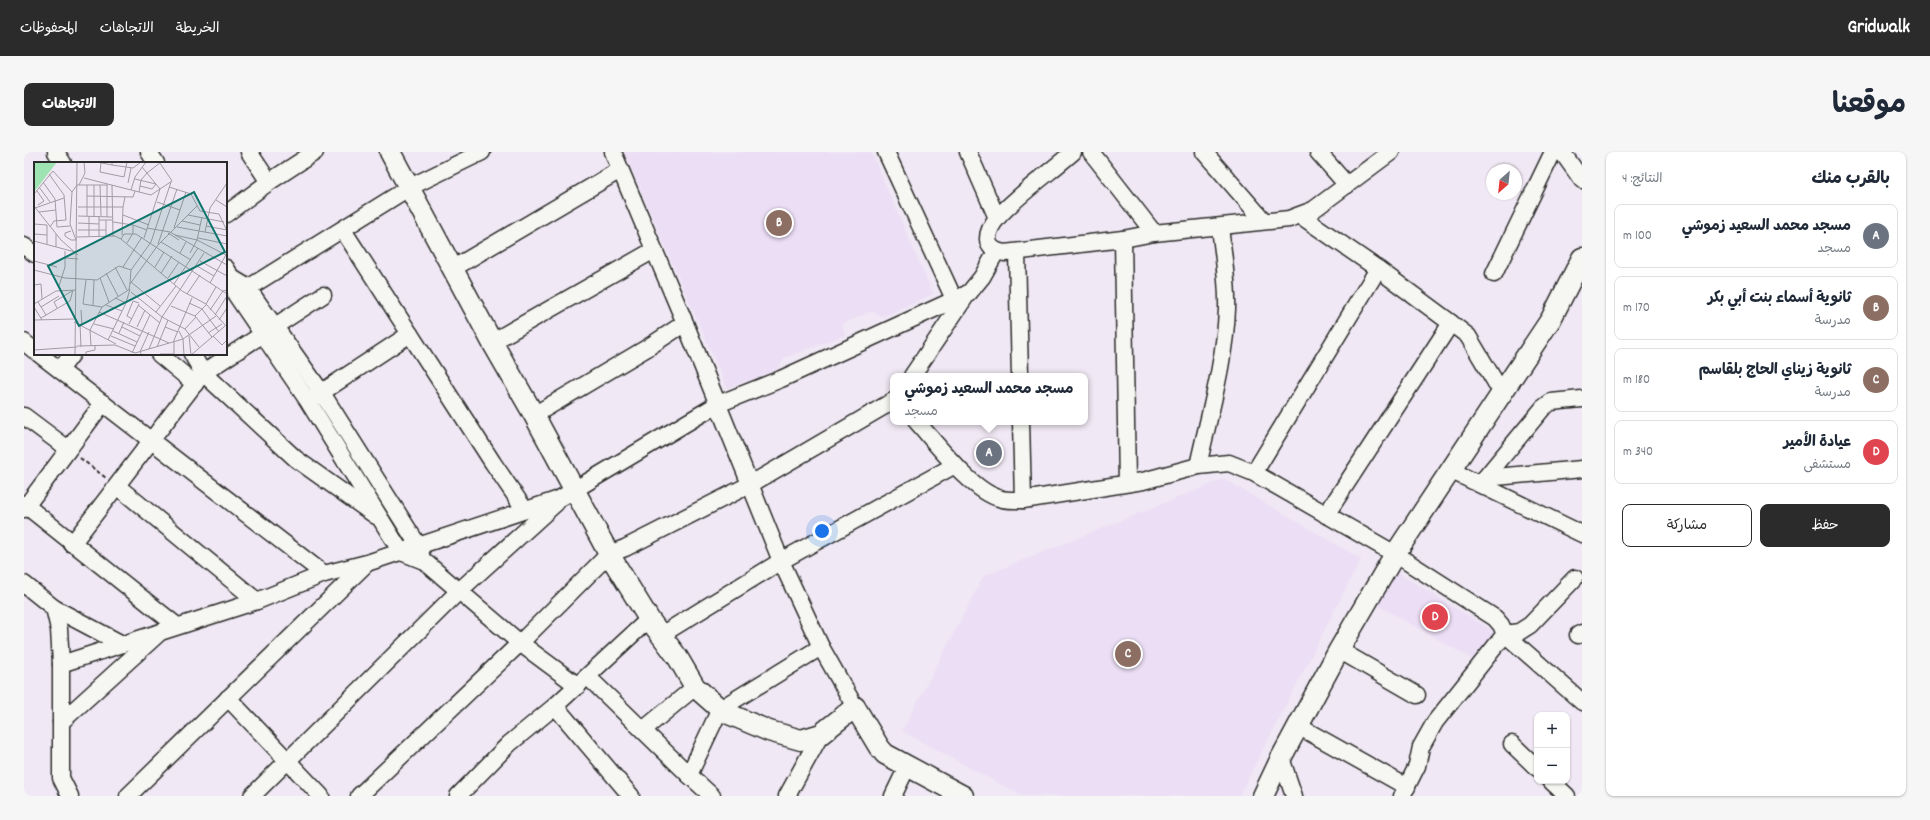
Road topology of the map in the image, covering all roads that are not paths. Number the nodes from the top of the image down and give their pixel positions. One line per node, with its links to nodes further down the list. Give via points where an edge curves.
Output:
1 (56, 152): 17 (street)
2 (148, 152): 18 (street)
3 (249, 152): 21 (street)
4 (315, 152): 21 (street)
5 (390, 152): 23 (main road)
6 (482, 152): 23 (street)
7 (613, 152): 19 (street)
8 (886, 152): 45 (street)
9 (968, 152): 26 (street)
10 (1073, 152): 26 (street)
11 (1092, 152): 30 (street)
12 (1204, 152): 27 (street)
13 (1318, 152): 22 (street)
14 (1391, 152): 22 (street)
15 (1553, 152): 41 (street)
16 (1568, 155): 20 (street)
17 (63, 162)
18 (155, 162)
19 (620, 170): 33 (street); 39 (street)
20 (1582, 180)
21 (269, 182): 24 (street)
22 (1347, 185): 25 (street)
23 (410, 187): 29 (street); 39 (main road)
24 (227, 213)
25 (1301, 216): 27 (street); 38 (street)
26 (998, 218): 34 (street, via 988,240 990,248)
27 (1264, 221): 28 (street)
28 (1220, 227): 30 (street); 74 (street, via 1227,310 1218,373)
29 (343, 230): 42 (street); 49 (street)
30 (1154, 233): 31 (street)
31 (1123, 239): 35 (street); 79 (street)
32 (24, 246): 36 (street)
33 (654, 250): 46 (street); 51 (street)
34 (996, 252): 35 (street); 43 (street, via 982,277)
35 (1017, 252): 59 (street)
36 (34, 253)
37 (1582, 258): 61 (main road, via 1551,319)
38 (1378, 268): 47 (street); 77 (street)
39 (452, 269): 51 (main road)
40 (229, 273): 42 (street)
41 (1494, 274)
42 (242, 291): 48 (street)
43 (969, 293): 45 (street); 58 (street)
44 (323, 296): 48 (street)
45 (954, 299): 66 (street, via 781,379)
46 (685, 323): 66 (street); 67 (street)
47 (1451, 323): 61 (street, via 1468,336); 86 (street)
48 (269, 332): 60 (street); 62 (street)
49 (410, 334): 62 (street); 85 (street)
50 (24, 342): 52 (street)
51 (492, 342): 67 (main road)
52 (34, 350)
53 (40, 355): 57 (street)
54 (71, 355): 57 (street)
55 (161, 355): 60 (street)
56 (192, 355): 60 (street)
57 (60, 370): 64 (street)
58 (914, 373)
59 (1020, 373)
60 (199, 378): 71 (street); 87 (street, via 296,459)
61 (1502, 395): 76 (main road)
62 (315, 397): 87 (street); 90 (street)
63 (1582, 399): 78 (street, via 1551,402 1543,408)
64 (103, 403): 71 (street); 72 (street)
65 (890, 403): 80 (street)
66 (718, 404): 80 (street); 82 (street)
67 (534, 415): 82 (main road)
68 (24, 416): 72 (street)
69 (920, 425): 73 (street)
70 (1021, 425): 83 (street)
71 (152, 440): 81 (street); 97 (street)
72 (68, 449): 84 (street)
73 (955, 465): 83 (street, via 980,487 998,498); 95 (street)
74 (1198, 466): 77 (street, via 1229,462); 79 (street)
75 (1582, 469): 78 (street)
76 (1450, 470): 78 (street); 93 (main road)
77 (1254, 473): 86 (street)
78 (1483, 481): 88 (street)
79 (1127, 483): 83 (street)
80 (751, 484): 92 (street); 95 (street)
81 (117, 486): 89 (street); 101 (street)
82 (567, 494): 85 (street); 92 (main road); 100 (street)
83 (1023, 500)
84 (25, 506): 89 (street)
85 (525, 510): 90 (street)
86 (1326, 515): 93 (street)
87 (382, 520): 91 (street)
88 (1582, 534)
89 (72, 544): 104 (street)
90 (418, 546): 91 (street); 94 (street)
91 (401, 552): 94 (street); 96 (street)
92 (609, 554): 103 (main road); 107 (street)
93 (1395, 554): 105 (street, via 1495,618); 110 (main road)
94 (424, 561): 100 (street)
95 (781, 561): 106 (street); 109 (street)
96 (367, 563): 97 (street); 115 (street)
97 (324, 574): 101 (street)
98 (1575, 578): 105 (street, via 1530,625 1519,632)
99 (24, 584): 102 (street)
100 (459, 591): 107 (street); 126 (street)
101 (257, 601): 104 (street)
102 (54, 608): 108 (street); 111 (street, via 59,629)
103 (649, 619): 106 (main road); 112 (street)
104 (170, 628): 108 (street); 120 (street)
105 (1505, 634): 116 (street); 131 (street, via 1435,722 1421,748 1417,766)
106 (661, 635): 113 (main road)
107 (520, 643): 112 (street); 137 (street)
108 (122, 644): 111 (street)
109 (821, 647): 118 (street); 119 (street)
110 (1338, 650): 114 (street); 121 (main road)
111 (61, 664): 120 (street)
112 (583, 681): 117 (street); 122 (street)
113 (695, 687): 119 (main road); 122 (street)
114 (1417, 695)
115 (228, 698): 126 (street); 134 (street)
116 (1582, 702)
117 (555, 706): 138 (street, via 509,744); 139 (street)
118 (855, 707): 123 (main road); 128 (main road, via 879,747 890,758)
119 (720, 708): 123 (main road, via 748,723 790,739 801,740); 129 (street)
120 (61, 722): 133 (street, via 61,778)
121 (1298, 726): 125 (main road); 131 (street)
122 (643, 730): 129 (street)
123 (821, 734): 141 (street)
124 (1512, 744): 127 (street)
125 (1281, 758): 132 (street); 144 (main road)
126 (288, 760): 135 (street); 136 (street)
127 (1534, 765)
128 (907, 767): 142 (street); 143 (main road)
129 (688, 775): 140 (street)
130 (1554, 784): 145 (street)
131 (1405, 792)
132 (1295, 794)
133 (70, 796)
134 (128, 796)
135 (252, 796)
136 (321, 796)
137 (359, 796)
138 (458, 796)
139 (631, 796)
140 (712, 796)
141 (786, 796)
142 (893, 796)
143 (963, 796)
144 (1263, 796)
145 (1567, 796)

